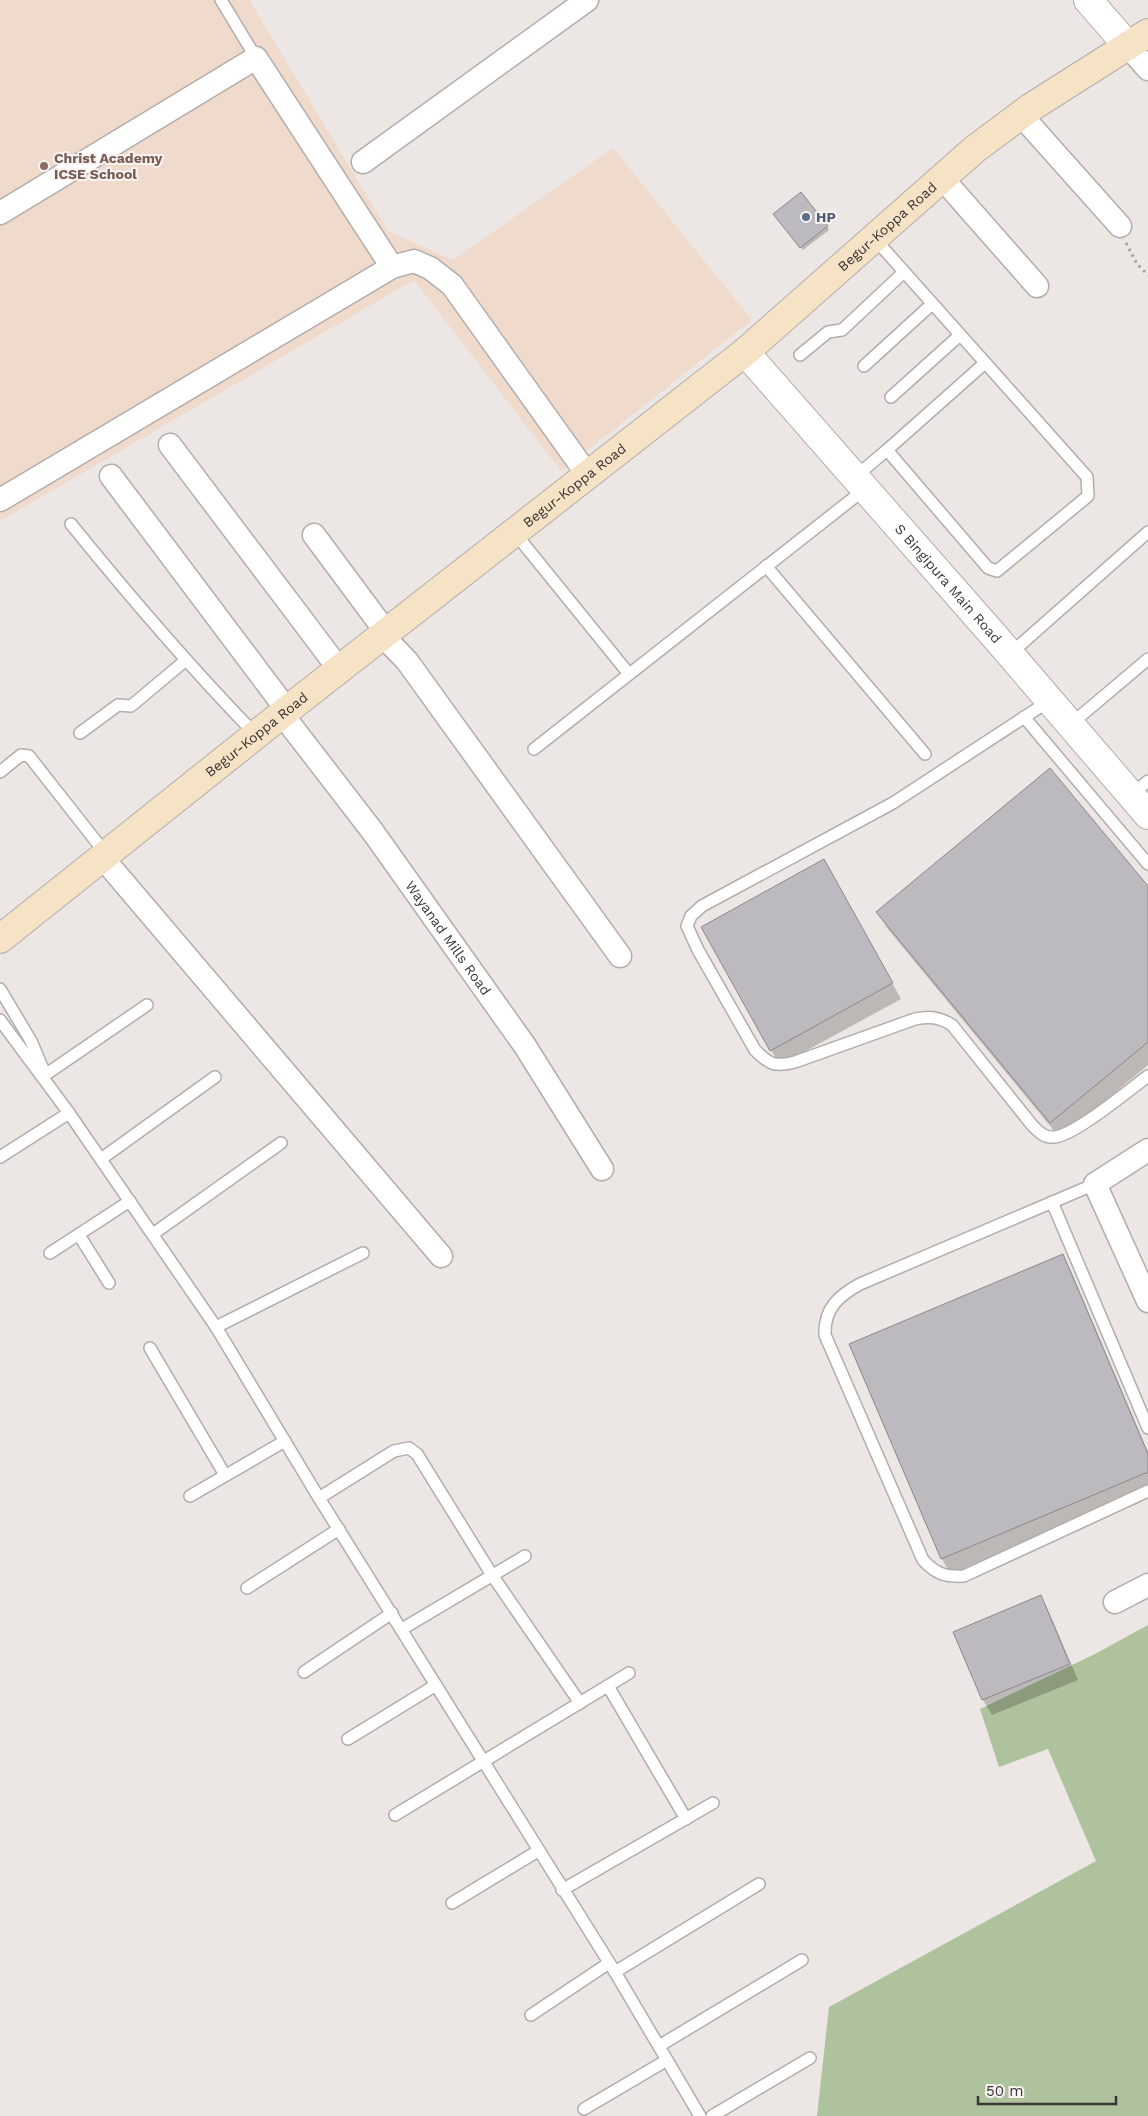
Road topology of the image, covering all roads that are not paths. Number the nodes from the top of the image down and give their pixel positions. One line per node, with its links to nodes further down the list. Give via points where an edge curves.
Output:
1 (221, 0): 5 (lane)
2 (587, 0): 8 (street)
3 (1088, 0): 4 (street)
4 (1137, 39): 6 (street); 7 (main road, Begur-Koppa Road)
5 (256, 58): 10 (street); 13 (street)
6 (1148, 69)
7 (1021, 115): 9 (main road, Begur-Koppa Road); 11 (street)
8 (362, 162)
9 (942, 178): 12 (main road, Begur-Koppa Road); 15 (street)
10 (0, 213)
11 (1120, 226)
12 (874, 238): 14 (lane); 18 (main road, Begur-Koppa Road)
13 (392, 268): 25 (street, via 414,261 430,268 452,285); 28 (street)
14 (904, 272): 16 (lane); 19 (lane, via 842,330 828,332)
15 (1037, 286)
16 (932, 304): 17 (lane); 21 (lane)
17 (960, 335): 20 (lane); 22 (lane)
18 (744, 352): 25 (main road, Begur-Koppa Road); 27 (street, S Bingipura Main Road)
19 (800, 355)
20 (985, 363): 24 (lane); 24 (lane, via 1087,477 1088,496 997,571 988,568)
21 (864, 366)
22 (891, 397)
23 (170, 445): 38 (street)
24 (887, 450): 27 (lane)
25 (587, 474): 30 (main road, Begur-Koppa Road)
26 (111, 476): 41 (street, Wayanad Mills Road)
27 (860, 483): 33 (lane); 35 (street, S Bingipura Main Road)
28 (0, 500)
29 (72, 524): 37 (lane, via 119,584)
30 (514, 532): 34 (main road, Begur-Koppa Road); 39 (lane)
31 (1148, 532): 35 (lane)
32 (314, 536): 34 (street)
33 (766, 566): 39 (lane); 47 (lane)
34 (384, 634): 38 (main road, Begur-Koppa Road); 53 (street, via 407,661)
35 (1010, 654): 40 (street, S Bingipura Main Road)
36 (1148, 659): 43 (lane)
37 (186, 660): 44 (lane, via 131,706 118,705); 45 (lane)
38 (340, 669): 41 (main road, Begur-Koppa Road)
39 (630, 674): 46 (lane)
40 (1050, 700): 42 (lane); 43 (street, S Bingipura Main Road)
41 (285, 712): 45 (main road, Begur-Koppa Road); 65 (street, Wayanad Mills Road, via 525,1046)
42 (1024, 717): 51 (lane); 57 (lane, via 893,803 702,906 691,916 687,926 755,1050 767,1062 781,1065 795,1062 915,1019 941,1018 952,1025 1042,1136 1054,1138 1074,1129)
43 (1071, 724): 49 (street, S Bingipura Main Road)
44 (80, 733)
45 (256, 735): 50 (main road, Begur-Koppa Road)
46 (534, 749)
47 (925, 754)
48 (0, 772): 50 (lane, via 20,755 29,756)
49 (1142, 797)
50 (104, 856): 52 (main road, Begur-Koppa Road); 73 (street)
51 (1148, 864)
52 (0, 939)
53 (620, 956)
54 (0, 989): 59 (lane, via 31,1041)
55 (147, 1004): 59 (lane)
56 (0, 1020): 59 (lane, via 21,1051)
57 (1148, 1076)
58 (215, 1077): 64 (lane)
59 (47, 1080): 60 (lane)
60 (69, 1113): 63 (lane); 64 (lane)
61 (281, 1144): 69 (lane)
62 (1148, 1150): 66 (street)
63 (0, 1157)
64 (100, 1159): 67 (lane)
65 (602, 1169)
66 (1096, 1184): 68 (lane); 75 (street)
67 (130, 1201): 69 (lane); 70 (lane)
68 (1052, 1202): 78 (lane); 81 (lane, via 847,1290 825,1320 826,1335 923,1560 933,1571 947,1577 964,1576)
69 (154, 1234): 76 (lane)
70 (79, 1235): 71 (lane); 74 (lane)
71 (50, 1253)
72 (363, 1253): 76 (lane)
73 (441, 1256)
74 (109, 1283)
75 (1148, 1300)
76 (216, 1327): 79 (lane)
77 (150, 1348): 80 (lane)
78 (1148, 1428)
79 (285, 1441): 80 (lane); 83 (lane)
80 (225, 1475): 82 (lane)
81 (1148, 1491)
82 (190, 1496)
83 (319, 1498): 84 (lane); 86 (lane, via 394,1451 409,1448 417,1454)
84 (339, 1529): 88 (lane); 90 (lane)
85 (525, 1556): 86 (lane)
86 (492, 1575): 91 (lane); 96 (lane)
87 (1148, 1585): 89 (street)
88 (247, 1588)
89 (1115, 1602)
90 (392, 1613): 91 (lane); 92 (lane)
91 (402, 1629): 94 (lane)
92 (304, 1672)
93 (629, 1673): 95 (lane)
94 (436, 1685): 97 (lane); 98 (lane)
95 (608, 1686): 96 (lane); 101 (lane)
96 (580, 1703): 98 (lane)
97 (348, 1739)
98 (483, 1762): 100 (lane); 102 (lane)
99 (713, 1803): 101 (lane)
100 (395, 1815)
101 (686, 1819): 104 (lane)
102 (538, 1851): 104 (lane); 105 (lane)
103 (759, 1884): 107 (lane)
104 (562, 1890): 107 (lane)
105 (452, 1904)
106 (802, 1960): 109 (lane)
107 (612, 1967): 108 (lane); 109 (lane)
108 (531, 2015)
109 (659, 2046): 111 (lane)
110 (810, 2058): 114 (lane)
111 (667, 2060): 112 (lane); 113 (lane)
112 (584, 2110)
113 (700, 2116)
114 (712, 2116)

